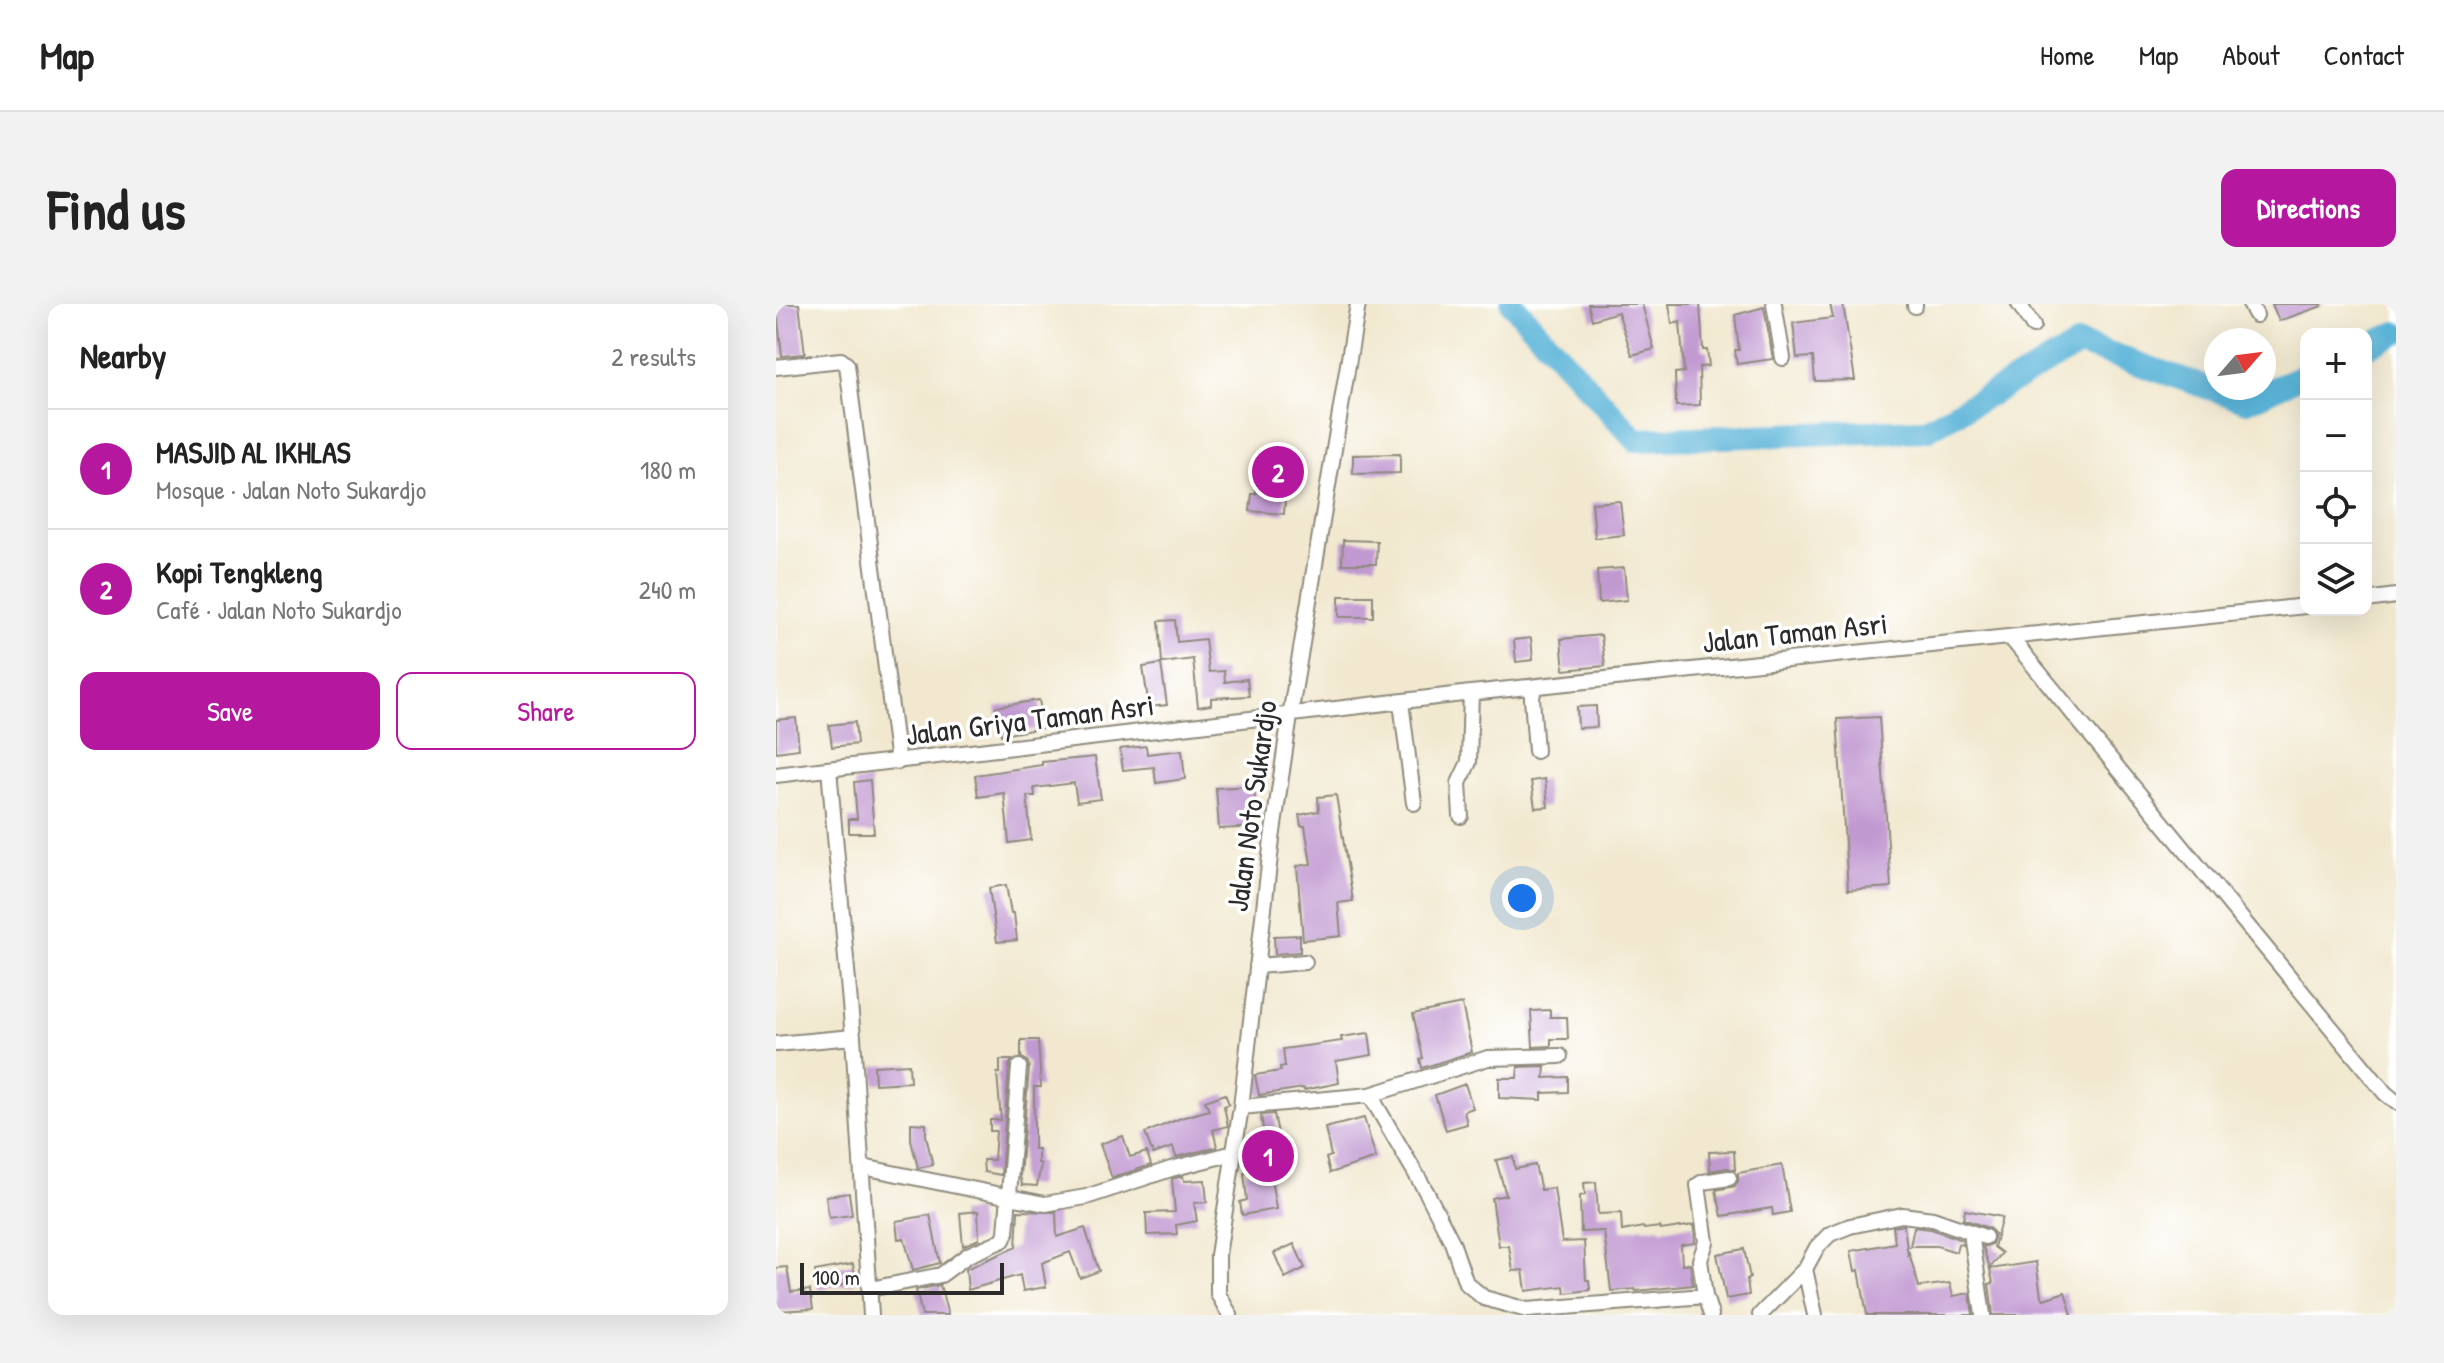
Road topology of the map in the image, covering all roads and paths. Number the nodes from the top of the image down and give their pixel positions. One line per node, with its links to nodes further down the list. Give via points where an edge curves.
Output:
1 (1358, 304): 14 (street, Jalan Noto Sukardjo)
2 (1774, 304): 5 (street)
3 (2019, 304): 4 (street)
4 (2033, 326)
5 (1783, 358)
6 (776, 367): 16 (street, via 841,360 847,365)
7 (2396, 596): 8 (street)
8 (2372, 599)
9 (2300, 607): 10 (street, Jalan Taman Asri)
10 (2010, 637): 11 (street, Jalan Taman Asri); 28 (street)
11 (1534, 687): 12 (street, Jalan Taman Asri); 15 (street)
12 (1471, 693): 13 (street, Jalan Taman Asri); 20 (street, via 1469,762 1459,783)
13 (1401, 702): 14 (street, Jalan Taman Asri); 19 (street)
14 (1290, 716): 16 (street, Jalan Griya Taman Asri); 22 (street, Jalan Noto Sukardjo)
15 (1536, 751)
16 (898, 762): 17 (street, Jalan Griya Taman Asri)
17 (829, 769): 18 (street, Jalan Griya Taman Asri); 23 (street)
18 (776, 775)
19 (1414, 803)
20 (1461, 816)
21 (1305, 962): 22 (street)
22 (1257, 966): 29 (street, Jalan Noto Sukardjo)
23 (853, 1037): 24 (street); 31 (street)
24 (776, 1044)
25 (1560, 1056): 27 (street, via 1488,1058)
26 (1019, 1067): 33 (street)
27 (1370, 1095): 29 (street); 38 (street, via 1427,1193 1466,1283 1484,1298)
28 (2396, 1102)
29 (1241, 1107): 30 (street, Jalan Noto Sukardjo)
30 (1234, 1153): 33 (street, via 1060,1203); 40 (street, Jalan Noto Sukardjo, via 1217,1276 1218,1294)
31 (863, 1167): 33 (street); 35 (street)
32 (1729, 1178): 36 (street, via 1698,1185 1706,1242 1700,1260)
33 (1009, 1198): 35 (street, via 1006,1233 999,1244 968,1255 941,1275)
34 (1805, 1269): 43 (street); 44 (street); 45 (street, via 1830,1234 1889,1216 1933,1219 1978,1235)
35 (870, 1289): 39 (street)
36 (1705, 1296): 37 (street); 42 (street)
37 (1575, 1307): 38 (street); 41 (street)
38 (1527, 1312)
39 (871, 1315)
40 (1230, 1315)
41 (1589, 1315)
42 (1711, 1315)
43 (1760, 1315)
44 (1815, 1315)
45 (1983, 1315)

